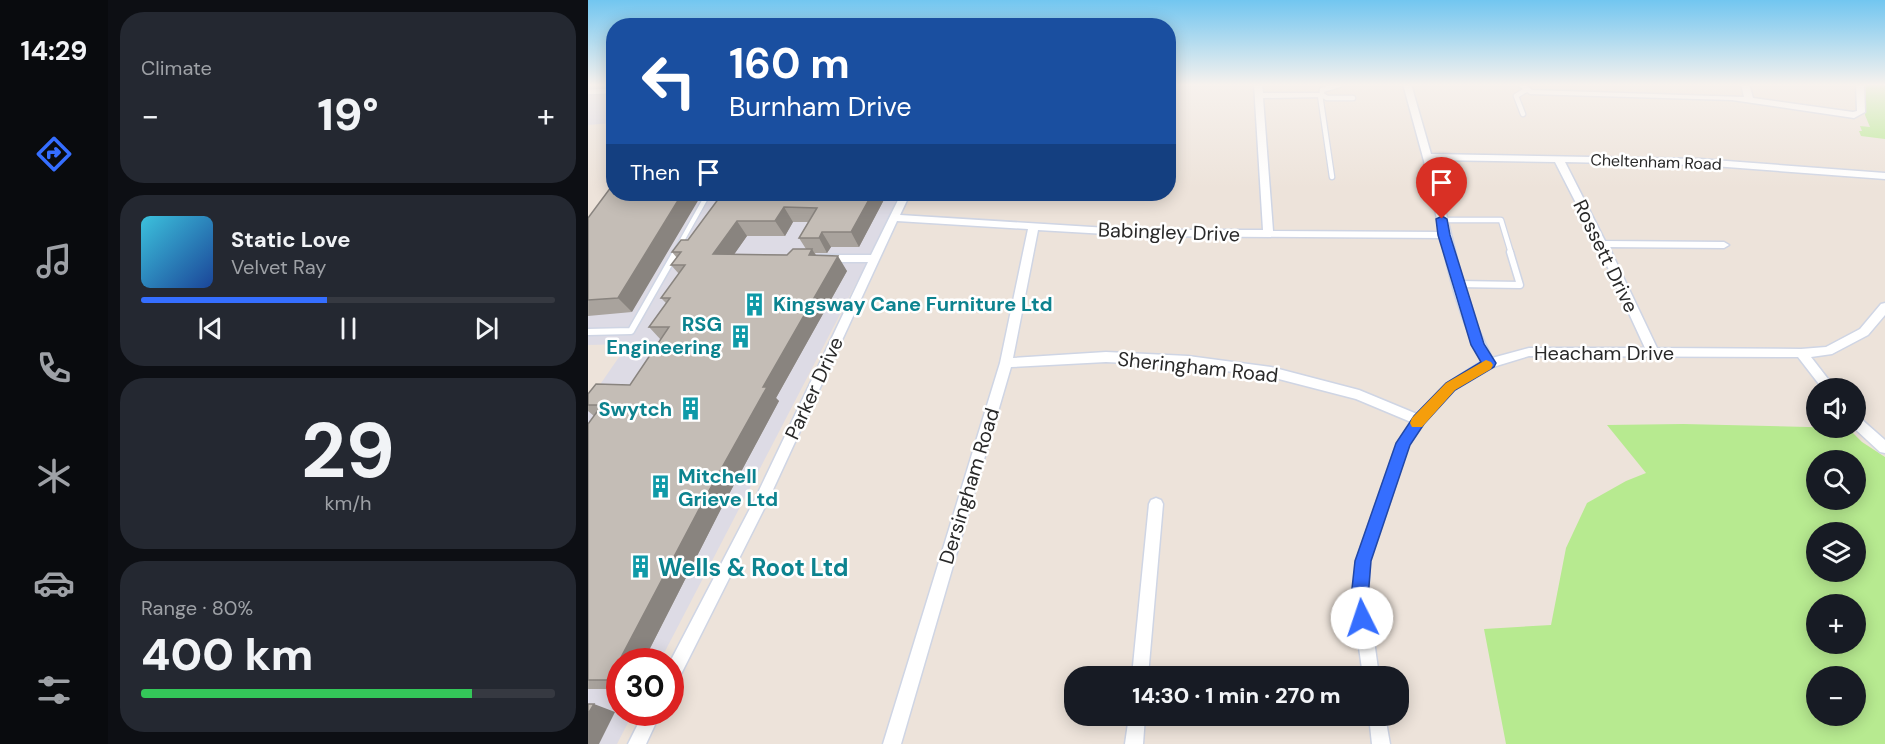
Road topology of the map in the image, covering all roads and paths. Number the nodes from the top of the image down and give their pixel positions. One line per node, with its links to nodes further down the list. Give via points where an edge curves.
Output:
1 (1260, 119): 13 (street)
2 (1324, 119): 7 (lane)
3 (1417, 119): 4 (street)
4 (1428, 158): 5 (street, Cheltenham Road); 11 (street)
5 (1559, 160): 6 (street, Cheltenham Road, via 1700,162); 15 (street, Rossett Drive)
6 (1885, 176)
7 (1332, 177)
8 (704, 201): 21 (lane, via 631,331)
9 (902, 201): 10 (street, Parker Drive)
10 (895, 218): 12 (street, Babingley Drive); 18 (street, Parker Drive)
11 (1442, 219): 14 (street); 19 (lane, via 1501,220 1520,285)
12 (1034, 226): 13 (street, Babingley Drive); 24 (street, Dersingham Road)
13 (1268, 235): 14 (street, Babingley Drive)
14 (1444, 235): 19 (street)
15 (1602, 244): 16 (street); 22 (street, Rossett Drive)
16 (1724, 245)
17 (817, 258): 18 (street)
18 (874, 259): 31 (street, Parker Drive, via 760,503)
19 (1458, 284): 25 (street, via 1478,345)
20 (1885, 307): 23 (street, Heacham Drive, via 1864,332 1828,351)
21 (588, 332)
22 (1653, 353): 23 (street, Heacham Drive); 25 (street, Heacham Drive, via 1528,352)
23 (1801, 353): 26 (street)
24 (1006, 363): 27 (street, Sheringham Road, via 1106,357 1188,361 1271,372 1359,395); 38 (street, Dersingham Road)
25 (1489, 363): 27 (street, Heacham Drive, via 1450,387)
26 (1821, 378)
27 (1419, 420): 33 (street, Heacham Drive, via 1403,443 1363,561 1360,598)
28 (1866, 431): 29 (street)
29 (1885, 448)
30 (1155, 504): 32 (street)
31 (684, 651)
32 (1141, 666)
33 (1370, 666)
34 (646, 726): 37 (street)
35 (1136, 726): 39 (street)
36 (1378, 726): 40 (street)
37 (637, 744)
38 (892, 744)
39 (1134, 744)
40 (1381, 744)

